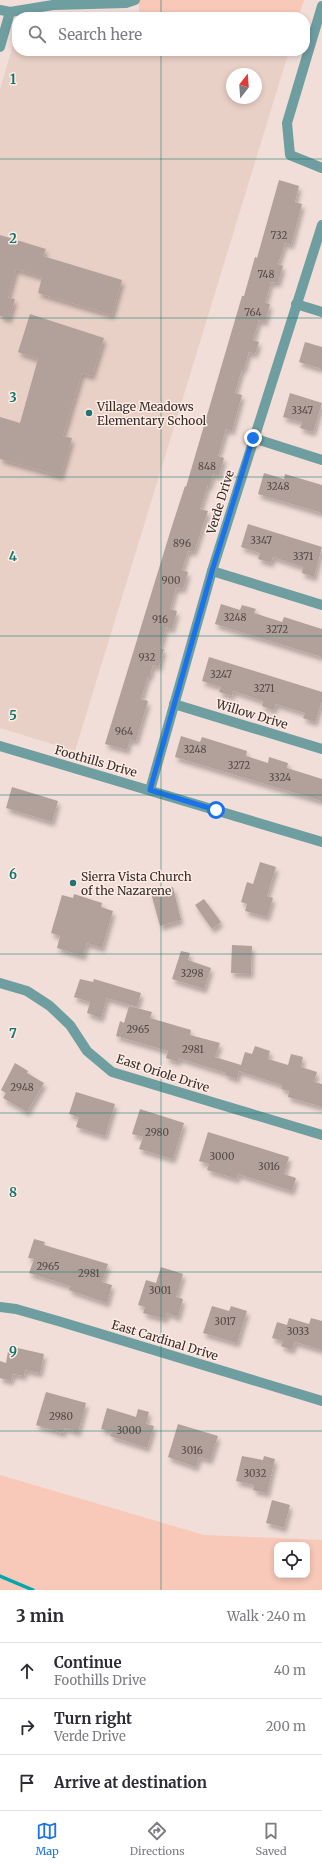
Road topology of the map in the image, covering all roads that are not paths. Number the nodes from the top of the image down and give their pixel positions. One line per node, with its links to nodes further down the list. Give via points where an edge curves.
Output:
1 (135, 0): 3 (street, via 126,3 53,5)
2 (322, 6): 4 (street)
3 (5, 11): 5 (street)
4 (310, 46)
5 (0, 47)
6 (307, 56): 7 (street, via 287,123 290,155)
7 (322, 168)
8 (322, 224): 9 (street, Verde Drive)
9 (296, 304): 10 (street); 11 (street, Verde Drive)
10 (322, 312)
11 (253, 438): 12 (street); 13 (street, Verde Drive)
12 (322, 460)
13 (212, 571): 14 (street); 15 (street, Verde Drive)
14 (322, 605)
15 (174, 704): 17 (street, Willow Drive); 18 (street, Verde Drive)
16 (0, 746): 18 (street, Foothills Drive)
17 (322, 749)
18 (150, 790): 19 (street, Foothills Drive)
19 (322, 842)
20 (0, 982): 21 (street, East Oriole Drive, via 27,991 50,1006 70,1026 87,1051 112,1072)
21 (322, 1135)
22 (0, 1307): 23 (street, East Cardinal Drive, via 58,1321)
23 (322, 1401)

